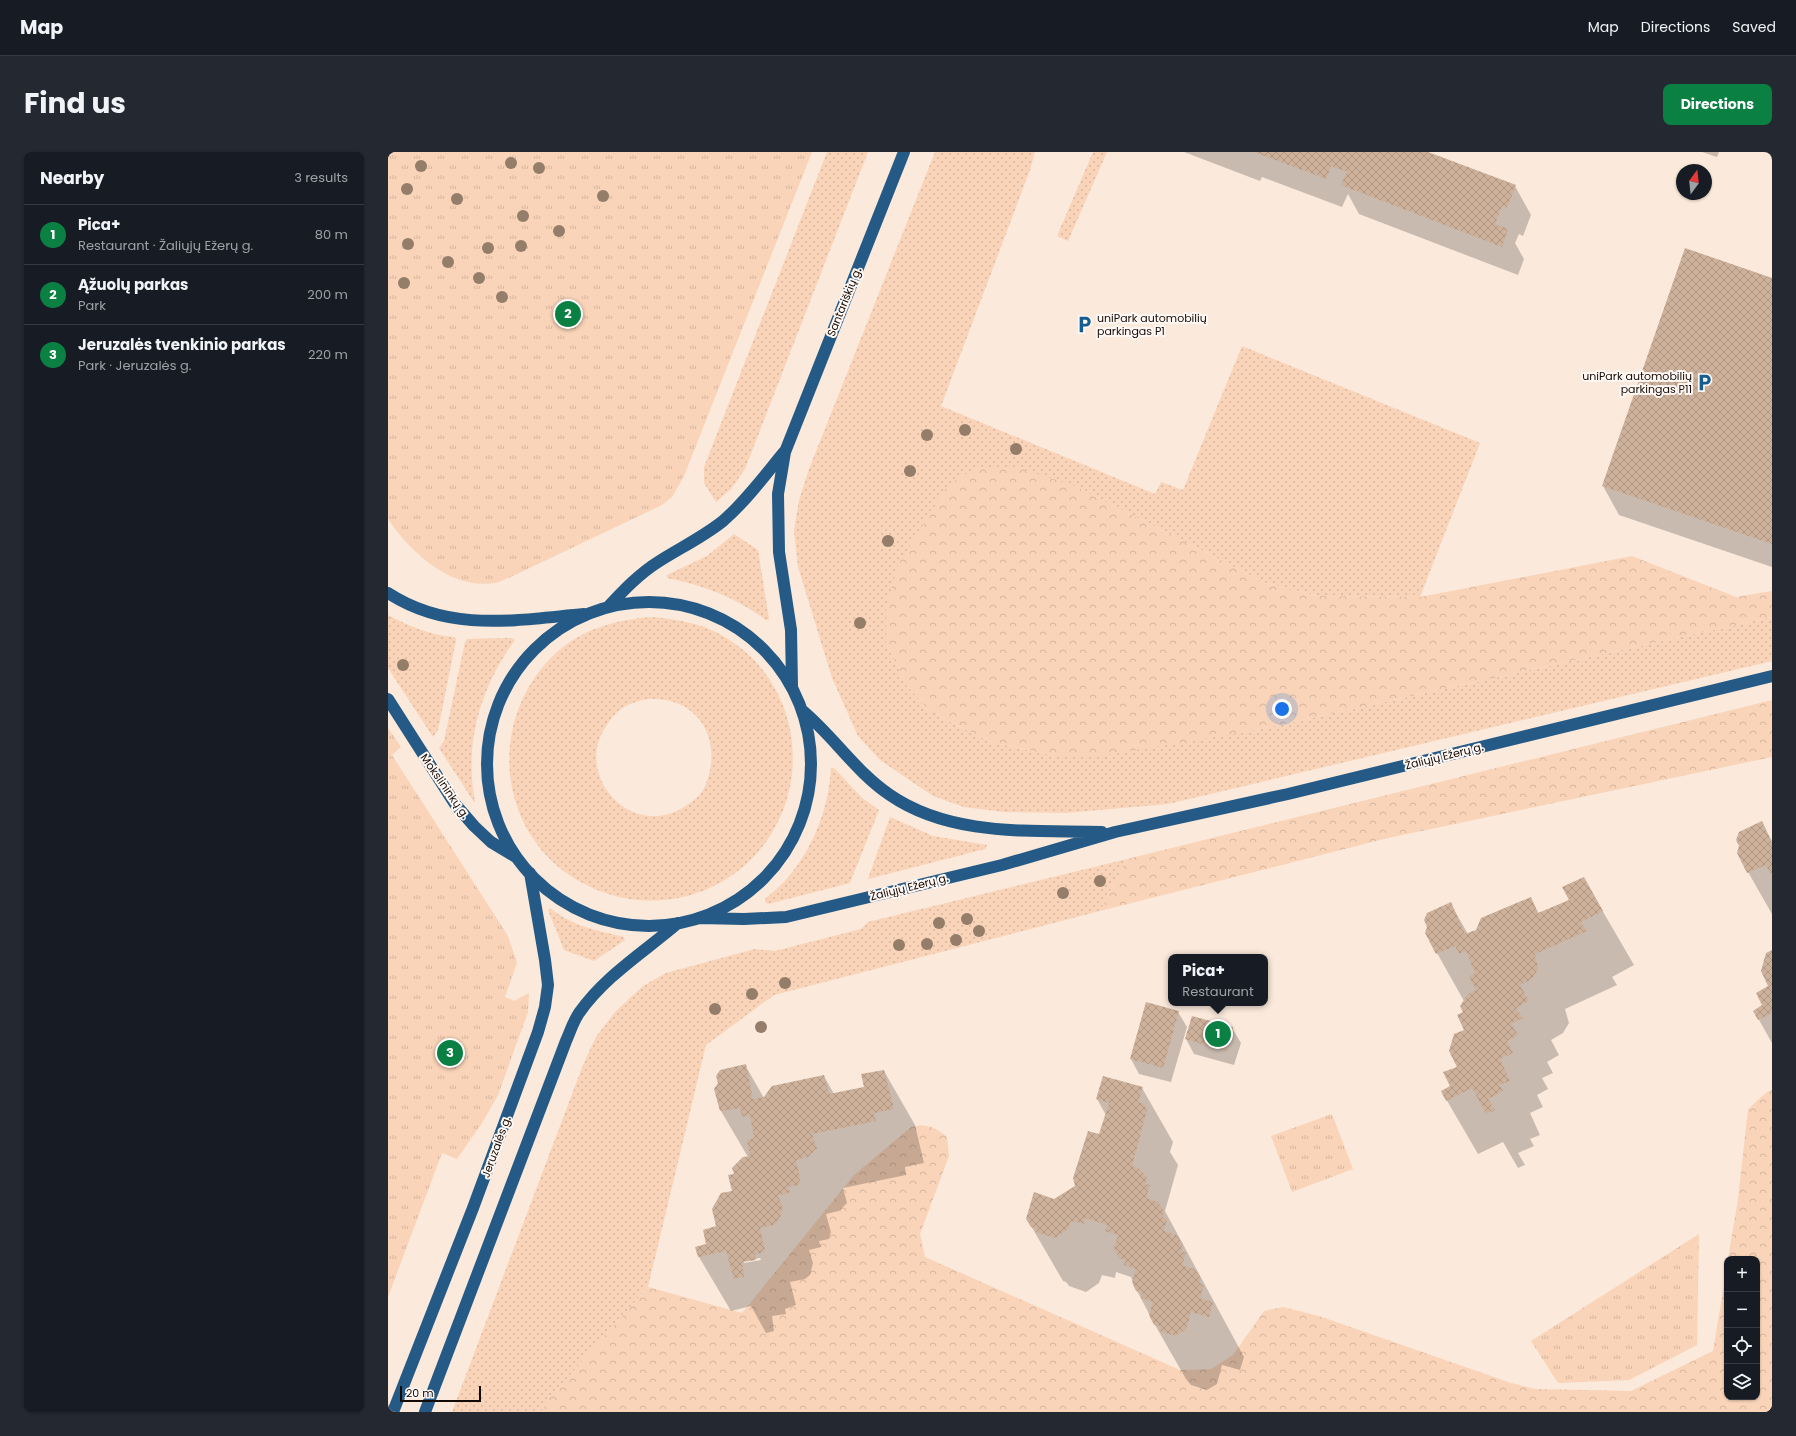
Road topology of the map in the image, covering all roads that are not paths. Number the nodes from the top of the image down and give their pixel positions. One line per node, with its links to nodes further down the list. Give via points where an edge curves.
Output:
1 (904, 152): 2 (main road, Santariškių g.)
2 (785, 452): 4 (main road, Santariškių g., via 724,520 698,539 657,562 636,578); 7 (main road, Santariškių g., via 778,494 779,552 791,630)
3 (388, 593): 5 (main road, via 426,612 464,621 501,621)
4 (608, 607): 5 (main road); 7 (main road, via 644,602 680,604 714,615 745,632 772,656)
5 (589, 613): 11 (main road, via 553,633 526,657 506,687 493,720 487,756 489,792 499,826)
6 (1772, 676): 10 (main road, Žaliųjų Ežerų g., via 1288,794)
7 (792, 686): 9 (main road)
8 (388, 699): 11 (main road, Mokslininkų g., via 455,804 490,842)
9 (803, 711): 10 (main road, Žaliųjų Ežerų g., via 820,725 859,770 890,795 921,812 950,822 978,827); 13 (main road, via 811,746 811,783 802,819 786,852 763,880 734,903)
10 (1115, 832): 13 (main road, Žaliųjų Ežerų g., via 1002,865 786,917)
11 (517, 858): 12 (main road)
12 (530, 873): 14 (main road, via 554,895 582,911 613,922 646,926); 15 (main road, Jeruzalės g., via 548,985 545,1007 473,1208)
13 (700, 918): 14 (main road)
14 (678, 923): 16 (main road, via 596,991 578,1015)
15 (393, 1412)
16 (425, 1412)

